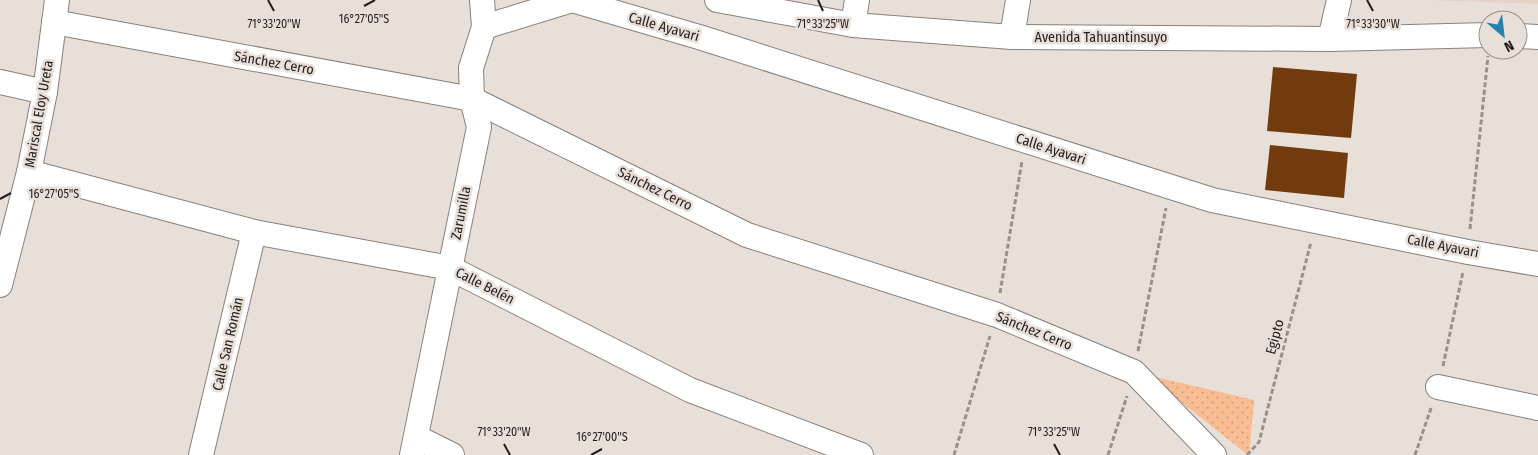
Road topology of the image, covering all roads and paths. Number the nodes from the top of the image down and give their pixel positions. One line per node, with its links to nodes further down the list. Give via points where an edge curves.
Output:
1 (482, 0): 9 (street, Zarumilla)
2 (572, 0): 9 (street); 18 (street, Calle Ayavari)
3 (717, 0): 8 (street, Avenida Tahuantinsuyo)
4 (857, 0): 8 (street)
5 (1018, 0): 11 (street)
6 (1339, 0): 12 (street)
7 (56, 11): 15 (street, Mariscal Eloy Ureta); 16 (street, Sánchez Cerro)
8 (853, 25): 11 (street, Avenida Tahuantinsuyo)
9 (484, 27): 16 (street, Zarumilla, via 471,68)
10 (1478, 35): 12 (street, Avenida Tahuantinsuyo)
11 (1012, 37): 12 (street, Avenida Tahuantinsuyo)
12 (1330, 39)
13 (1488, 60): 21 (path)
14 (0, 82): 15 (street)
15 (45, 92): 17 (street, Mariscal Eloy Ureta)
16 (472, 99): 23 (street, Zarumilla, via 478,127); 25 (street, Sánchez Cerro, via 747,235 997,316)
17 (29, 172): 20 (street, Calle Belén); 24 (street, Mariscal Eloy Ureta)
18 (1170, 187): 19 (street, Calle Ayavari, via 1212,200); 25 (path)
19 (1317, 220): 21 (street, Calle Ayavari); 34 (path, Egipto, via 1259,442)
20 (254, 232): 23 (street, Calle Belén); 29 (street, Calle San Román)
21 (1468, 252): 22 (street, Calle Ayavari); 26 (path)
22 (1538, 264)
23 (450, 268): 28 (street, Zarumilla); 31 (street, Calle Belén, via 690,390)
24 (0, 285)
25 (1134, 372): 32 (path); 33 (street, Sánchez Cerro)
26 (1438, 387): 27 (street); 35 (path)
27 (1538, 408)
28 (414, 446): 30 (street)
29 (201, 455)
30 (452, 455)
31 (861, 455)
32 (1108, 455)
33 (1214, 455)
34 (1247, 455)
35 (1415, 455)

